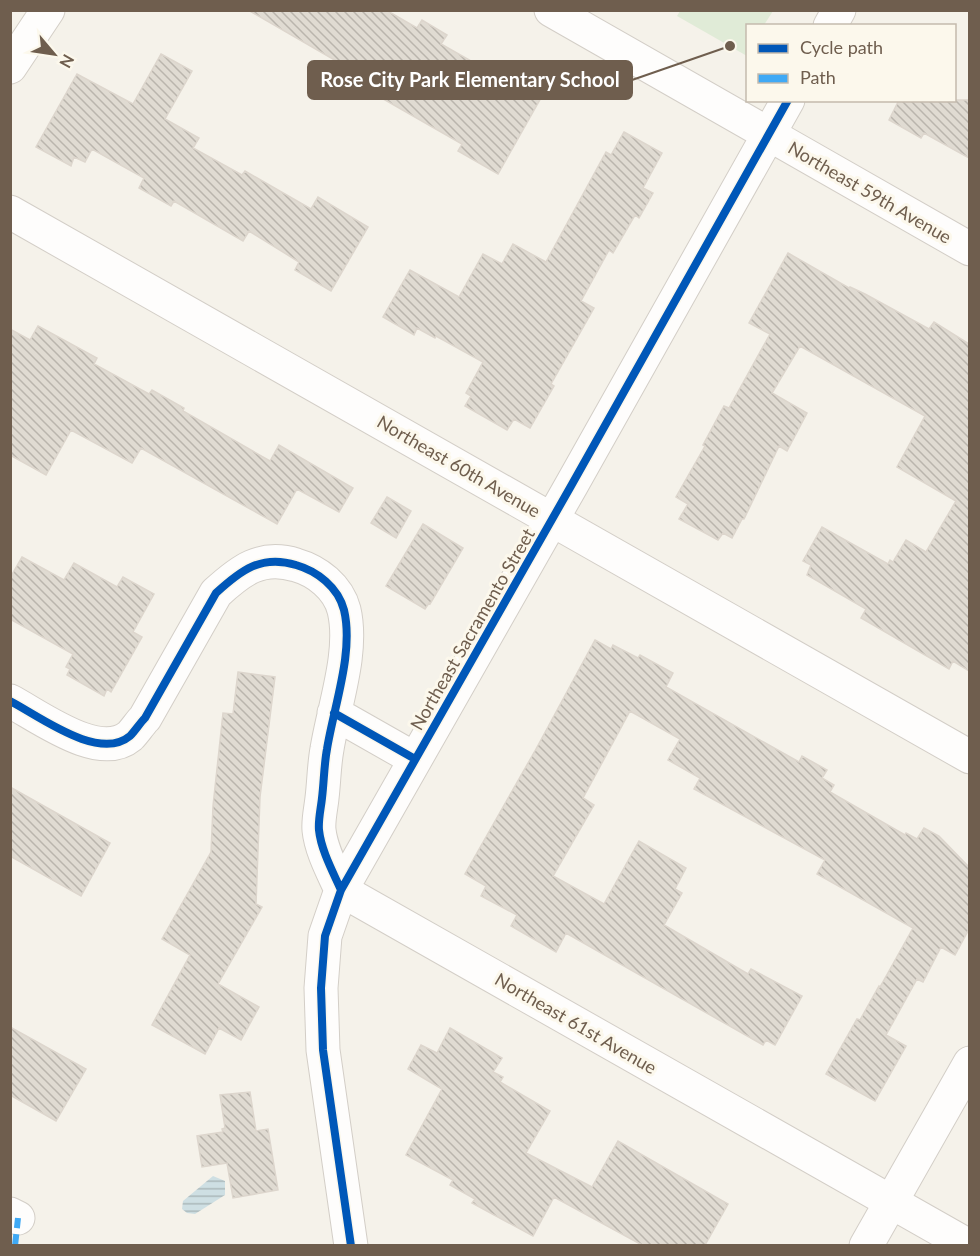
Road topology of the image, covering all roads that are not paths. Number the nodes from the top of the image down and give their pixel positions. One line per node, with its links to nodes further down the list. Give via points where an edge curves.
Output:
1 (48, 10): 5 (street)
2 (551, 10): 7 (street, Northeast 59th Avenue)
3 (838, 10): 4 (street)
4 (831, 24)
5 (10, 67)
6 (787, 102): 7 (street, Northeast Sacramento Street)
7 (769, 135): 9 (street, Northeast 59th Avenue); 10 (street, Northeast Sacramento Street)
8 (10, 212): 10 (street, Northeast 60th Avenue)
9 (969, 249)
10 (552, 519): 13 (street, Northeast 60th Avenue); 14 (street, Northeast Sacramento Street)
11 (10, 701): 12 (street, via 79,739 96,744 117,743 129,736 144,718 216,593 246,567 267,562 295,564 316,573 334,588 344,608 347,643)
12 (334, 713): 14 (street); 15 (street, via 319,830)
13 (969, 757)
14 (415, 759): 15 (street, Northeast Sacramento Street)
15 (340, 890): 17 (street, Northeast 61st Avenue); 18 (street, Northeast Sacramento Street, via 325,936 321,988 323,1050)
16 (969, 1064): 17 (street)
17 (892, 1202): 19 (street); 20 (street, Northeast 61st Avenue)
18 (351, 1245)
19 (866, 1245)
20 (969, 1245)

